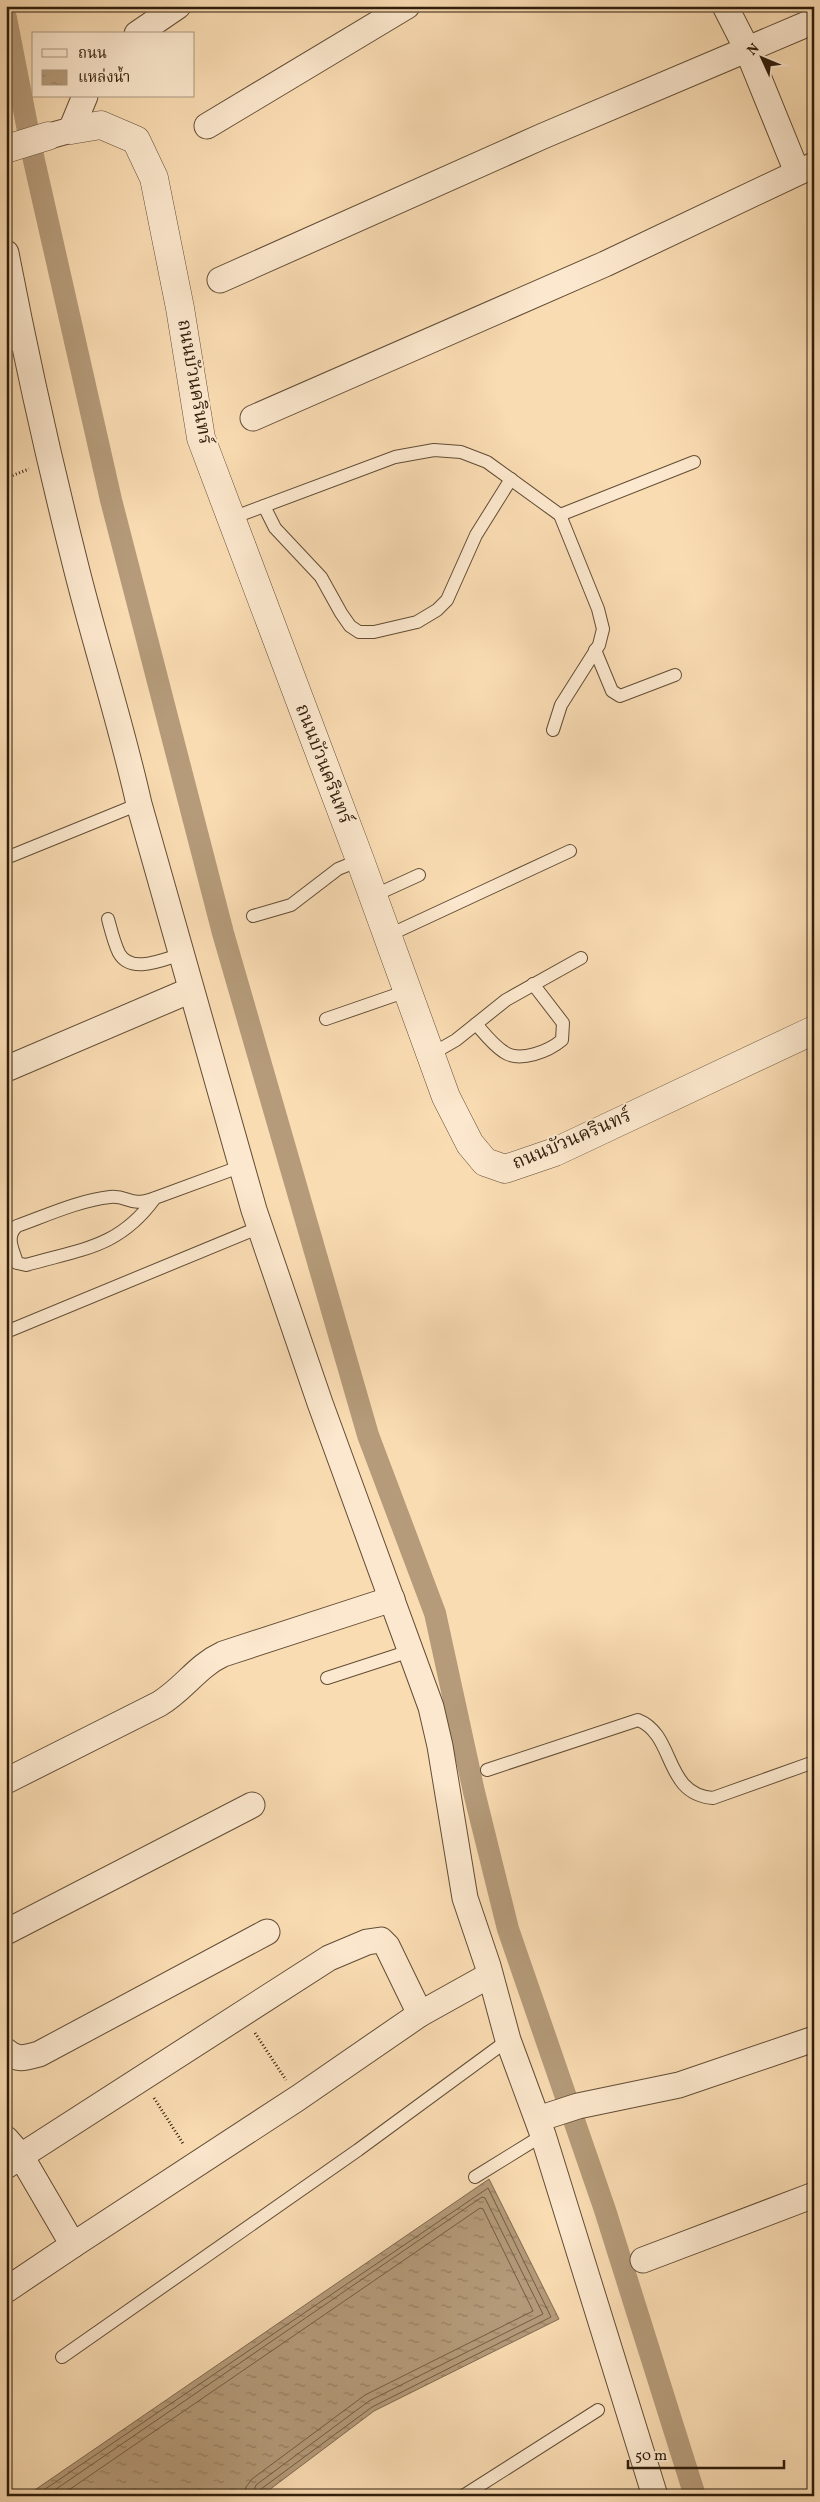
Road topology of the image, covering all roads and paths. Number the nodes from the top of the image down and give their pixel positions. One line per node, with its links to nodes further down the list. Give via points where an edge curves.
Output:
1 (178, 6): 5 (street)
2 (407, 6): 8 (street)
3 (725, 6): 6 (street)
4 (814, 20): 6 (street)
5 (140, 32)
6 (747, 49): 11 (street); 13 (street)
7 (85, 98): 9 (street)
8 (207, 126)
9 (60, 133): 10 (street, ถนนบัวนครินทร์); 20 (street, ถนนบัวนครินทร์, via 101,125 136,140 154,178 180,308 200,438)
10 (6, 149)
11 (806, 168): 15 (street, via 605,264)
12 (6, 253): 14 (street)
13 (220, 280)
14 (15, 344): 24 (street)
15 (253, 418)
16 (694, 462): 19 (lane)
17 (511, 479): 18 (lane, via 487,462 461,452 434,450 394,457); 18 (lane, via 476,535 447,600 438,610 417,622 374,632 359,632 350,626 312,565 282,536); 19 (lane)
18 (264, 506): 20 (lane)
19 (560, 515): 21 (lane, via 603,629)
20 (232, 518): 27 (street, ถนนบัวนครินทร์)
21 (595, 650): 22 (lane, via 612,691 620,696); 23 (lane, via 561,705)
22 (675, 675)
23 (553, 730)
24 (139, 804): 26 (lane); 33 (street)
25 (570, 851): 32 (lane)
26 (6, 858)
27 (360, 860): 29 (street, ถนนบัวนครินทร์); 30 (lane, via 338,870 291,905)
28 (419, 876): 29 (lane)
29 (373, 896): 32 (street, ถนนบัวนครินทร์)
30 (253, 916)
31 (108, 919): 33 (lane, via 119,953 125,960 142,965)
32 (387, 936): 37 (street, ถนนบัวนครินทร์)
33 (182, 954): 36 (street)
34 (581, 958): 35 (lane)
35 (533, 984): 39 (lane); 39 (lane, via 563,1023 562,1040 554,1046 527,1056 513,1056 504,1052)
36 (191, 990): 42 (street); 43 (street)
37 (407, 991): 38 (lane); 41 (street, ถนนบัวนครินทร์)
38 (326, 1020)
39 (476, 1024): 41 (lane)
40 (814, 1030): 41 (street, ถนนบัวนครินทร์, via 555,1152 505,1169 485,1162 470,1144 446,1097)
41 (430, 1055)
42 (6, 1069)
43 (242, 1166): 44 (lane); 45 (street)
44 (155, 1198): 44 (lane, via 134,1203 112,1196 17,1226 9,1240 17,1263 26,1265 110,1240 140,1218)
45 (260, 1227): 46 (lane); 47 (street)
46 (6, 1332)
47 (392, 1599): 48 (street); 52 (street, via 207,1661 175,1695)
48 (410, 1651): 49 (lane); 56 (street, via 440,1746 465,1898)
49 (327, 1678)
50 (814, 1762): 51 (lane, via 713,1798 699,1797 685,1786 670,1764 659,1736 649,1724 638,1720)
51 (487, 1770)
52 (6, 1781)
53 (252, 1805): 54 (street)
54 (6, 1932)
55 (267, 1932): 61 (street, via 39,2054 22,2059)
56 (490, 1975): 58 (street); 60 (street)
57 (242, 2014): 58 (street, via 329,1958 367,1942 381,1940 387,1946); 62 (street); 63 (path)
58 (420, 2014): 63 (street)
59 (814, 2039): 64 (street, via 679,2085 578,2106)
60 (508, 2040): 64 (street); 72 (lane, via 358,2150)
61 (6, 2051)
62 (142, 2078): 65 (street); 66 (path)
63 (298, 2098): 66 (street)
64 (540, 2124): 67 (lane); 74 (street)
65 (11, 2153): 69 (street)
66 (196, 2164): 69 (street)
67 (474, 2177)
68 (814, 2195): 70 (street)
69 (73, 2245): 71 (street)
70 (643, 2260)
71 (6, 2290)
72 (62, 2357)
73 (598, 2410): 75 (lane)
74 (654, 2495)
75 (463, 2496)

